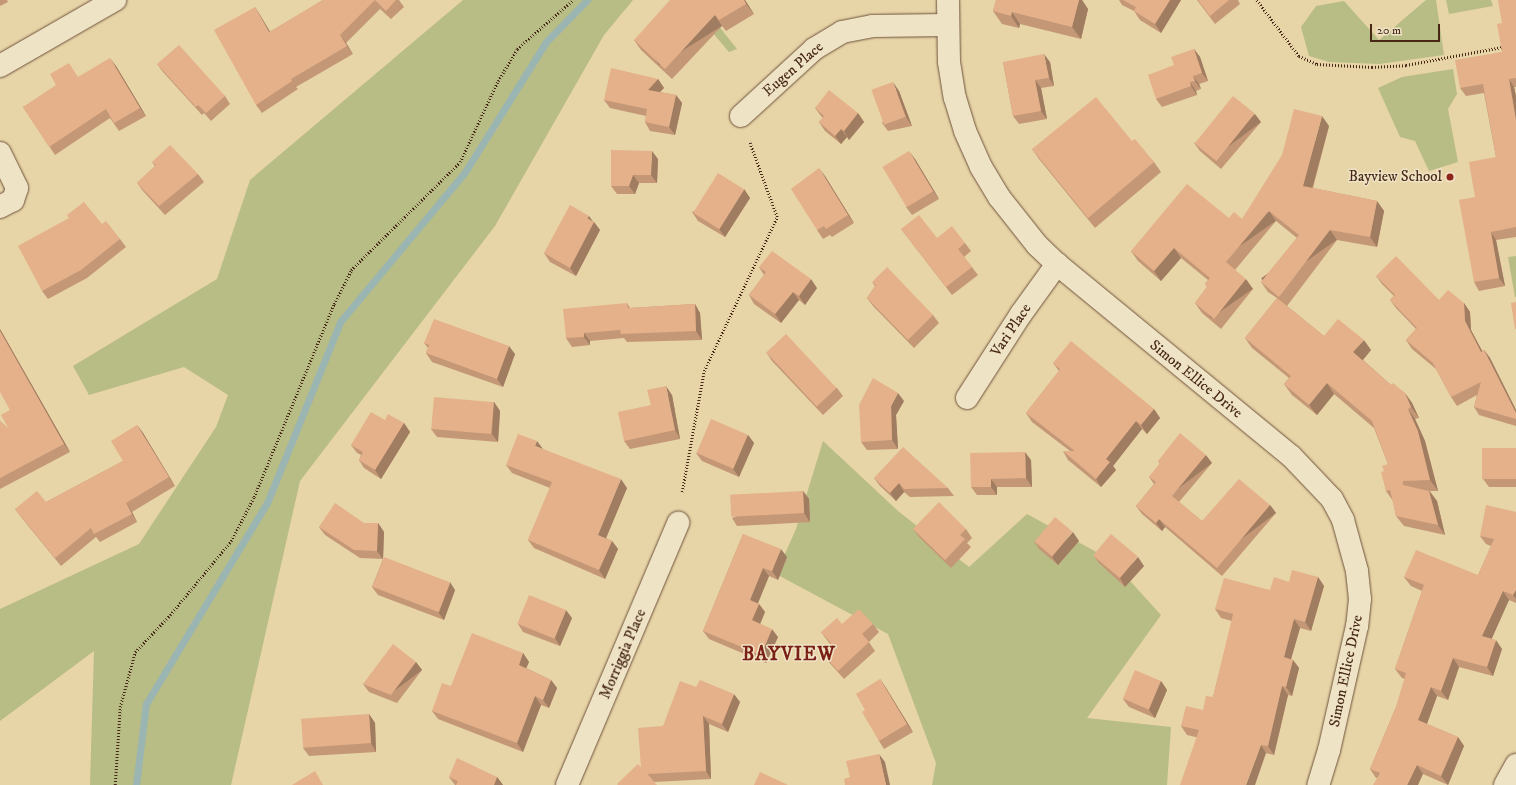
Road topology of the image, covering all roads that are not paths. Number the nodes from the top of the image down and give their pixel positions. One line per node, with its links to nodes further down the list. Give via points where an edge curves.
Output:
1 (115, 0): 4 (street)
2 (948, 0): 3 (street, Simon Ellice Drive)
3 (946, 25): 5 (street, Eugen Place, via 873,26 842,32 814,49); 8 (street, Simon Ellice Drive, via 955,98 981,167 999,198)
4 (0, 66)
5 (741, 116)
6 (0, 153): 7 (street, via 17,188 13,200)
7 (0, 207)
8 (1057, 264): 9 (street, Vari Place, via 1021,314); 13 (street, Simon Ellice Drive, via 1291,456 1332,499 1343,520 1357,571 1360,599 1357,626 1329,750)
9 (967, 398)
10 (678, 523): 12 (street, Morriggia Place)
11 (1516, 765): 14 (street)
12 (567, 785)
13 (1318, 785)
14 (1505, 785)

